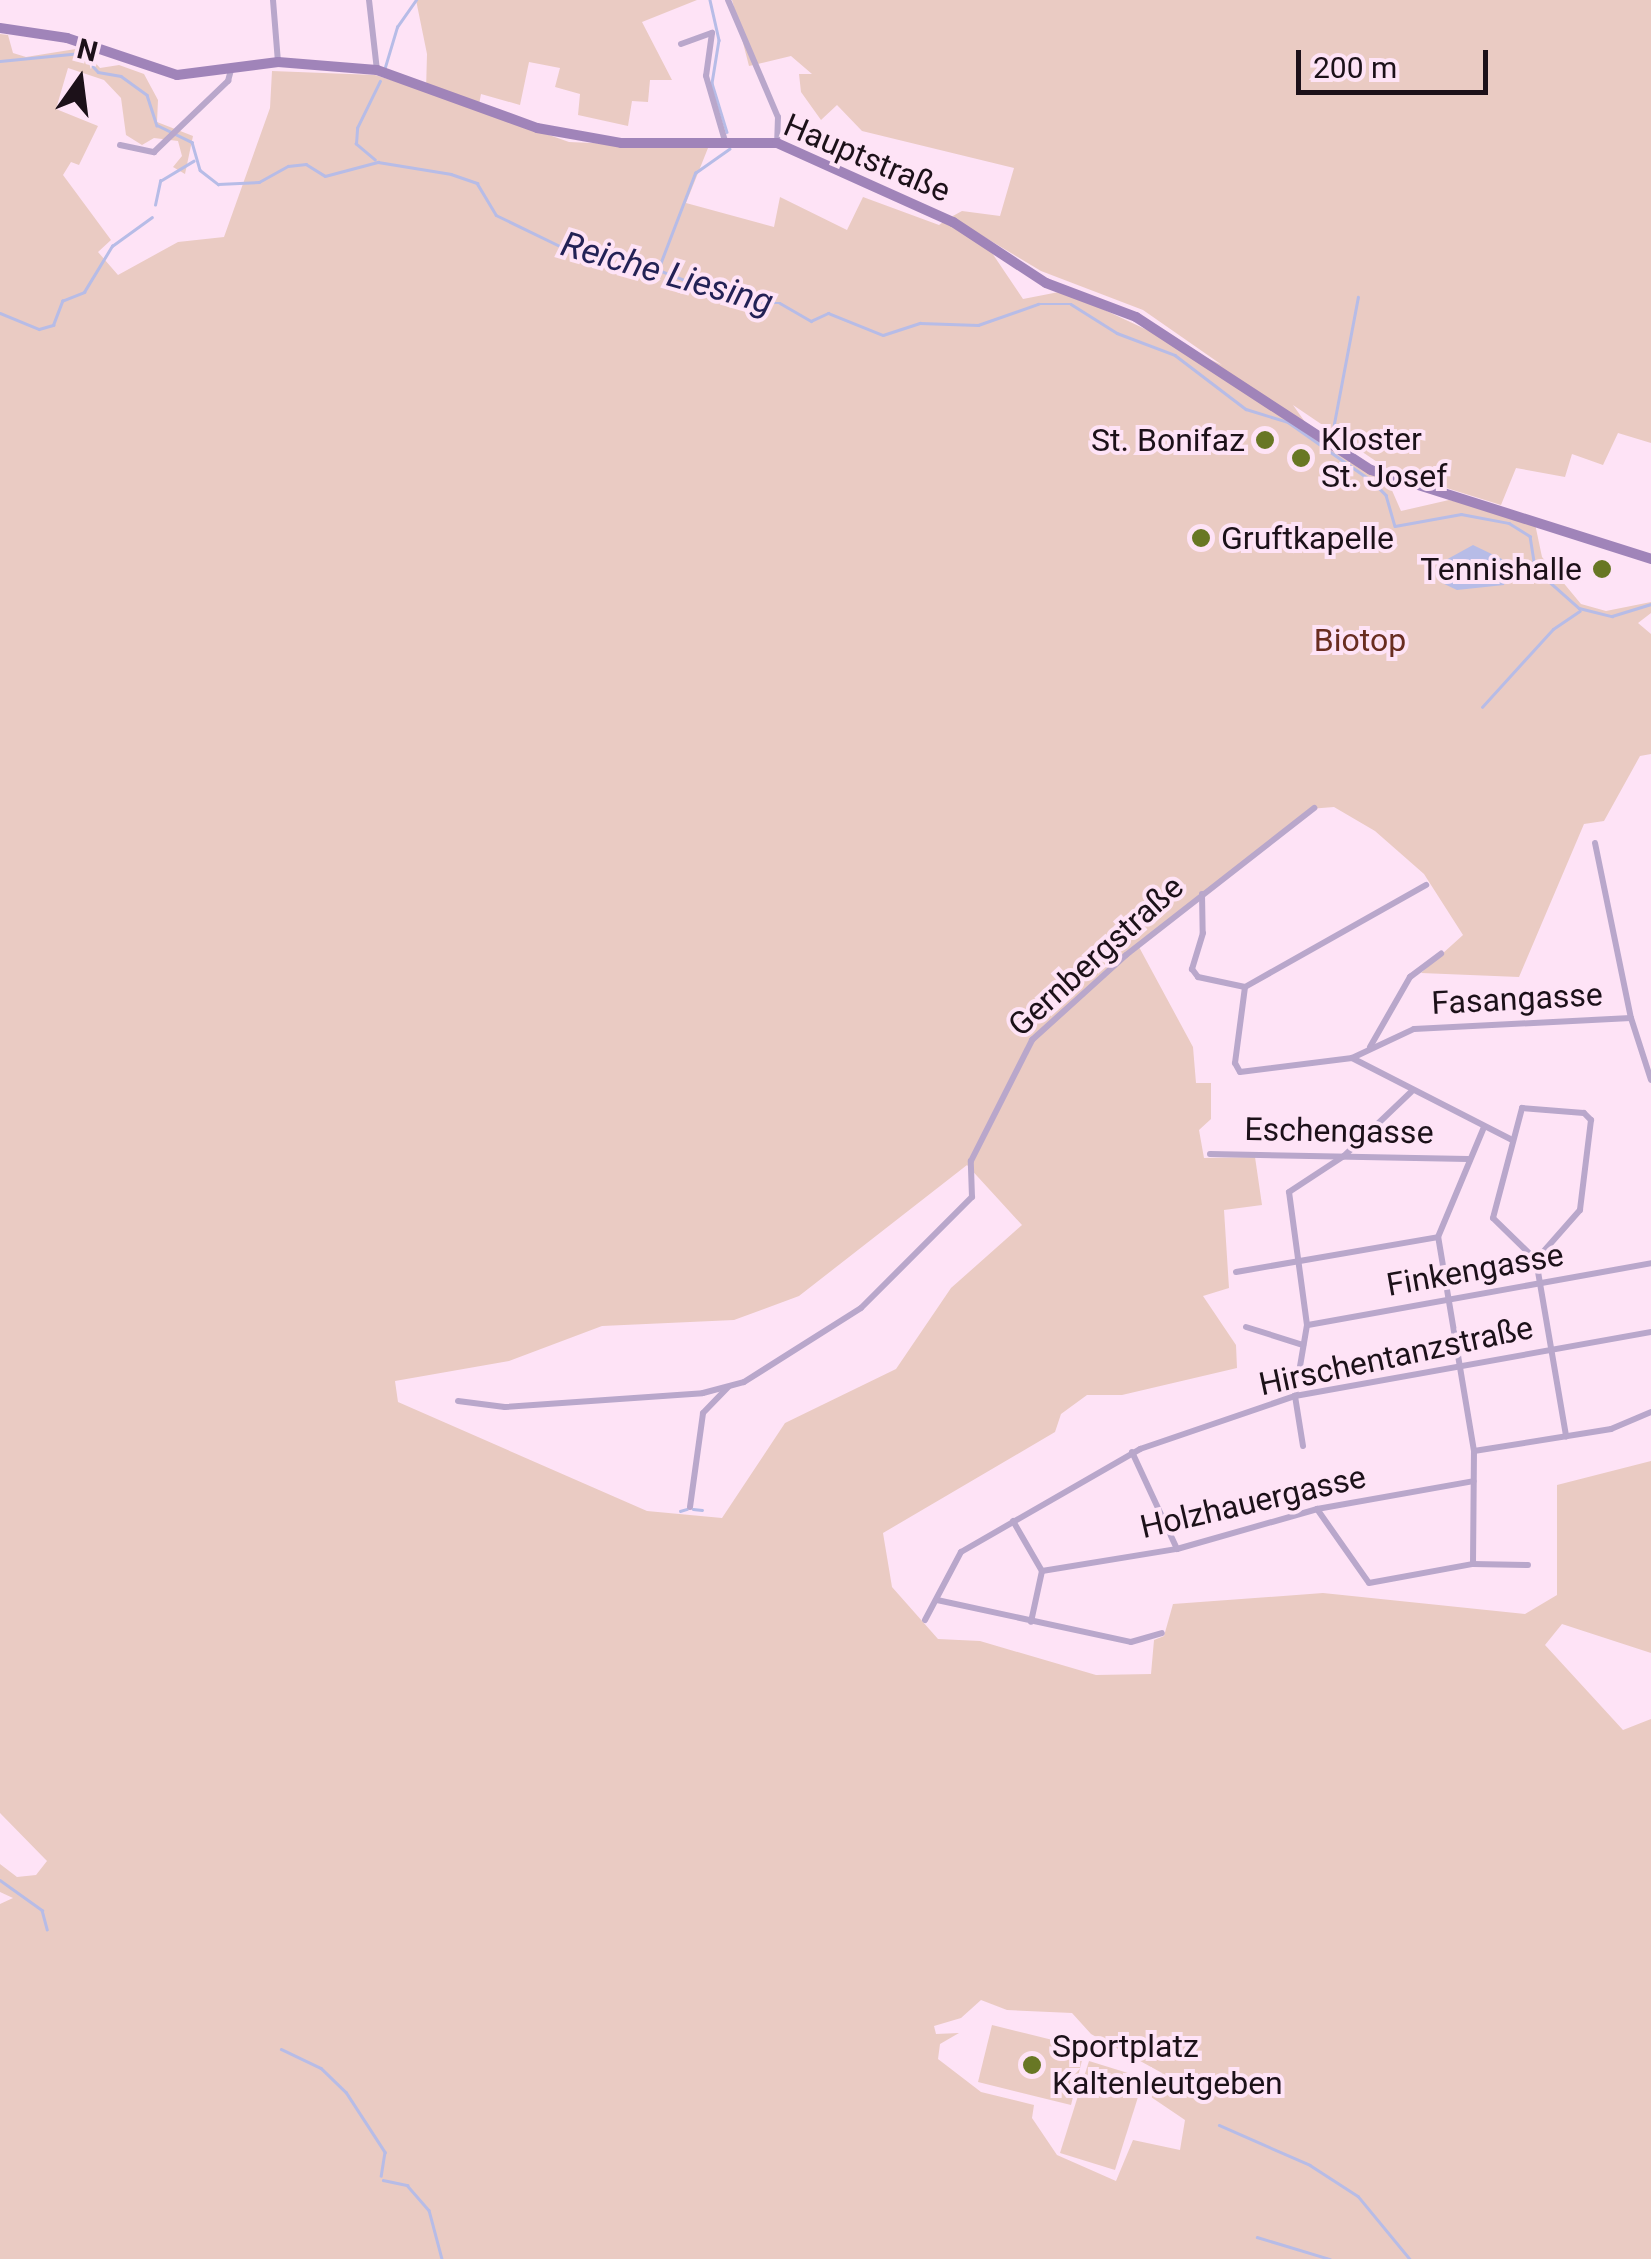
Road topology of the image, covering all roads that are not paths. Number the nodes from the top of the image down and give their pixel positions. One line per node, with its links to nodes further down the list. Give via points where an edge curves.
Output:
1 (272, 0): 6 (street)
2 (368, 0): 8 (street)
3 (728, 0): 10 (street, via 778,116)
4 (0, 28): 7 (main road, Hauptstraße, via 66,38 162,73)
5 (681, 44): 9 (street, via 712,33 706,76)
6 (278, 62): 7 (main road, Hauptstraße); 8 (main road, Hauptstraße)
7 (231, 70): 11 (street, via 228,81 154,152)
8 (377, 70): 9 (main road, Hauptstraße, via 559,133 648,145)
9 (724, 141): 10 (main road, Hauptstraße)
10 (776, 143): 12 (main road, Hauptstraße, via 953,222 1046,283 1136,317 1371,470)
11 (120, 145)
12 (1651, 559)
13 (1314, 808): 16 (street, Gernbergstraße)
14 (1595, 843): 19 (street)
15 (1426, 885): 18 (street)
16 (1202, 894): 18 (street, via 1203,933 1193,972); 42 (street, Gernbergstraße, via 1026,1046 971,1160 971,1198 862,1308)
17 (1441, 954): 20 (street, via 1410,977)
18 (1245, 987): 21 (street, via 1235,1064 1240,1072)
19 (1631, 1018): 20 (street, Fasangasse, via 1414,1029); 22 (street)
20 (1370, 1048): 21 (street, Fasangasse)
21 (1352, 1058): 23 (street)
22 (1651, 1080)
23 (1411, 1092): 24 (street); 27 (street)
24 (1484, 1127): 25 (street); 28 (street)
25 (1512, 1140): 30 (street, via 1493,1218); 30 (street, via 1522,1108 1584,1112 1591,1120 1580,1210)
26 (1210, 1154): 27 (street, Eschengasse)
27 (1344, 1156): 28 (street, Eschengasse); 31 (street, via 1289,1192)
28 (1468, 1159): 29 (street)
29 (1438, 1237): 31 (street); 35 (street)
30 (1536, 1260): 34 (street)
31 (1296, 1261): 33 (street); 36 (street)
32 (1651, 1264): 34 (street, Finkengasse)
33 (1236, 1272)
34 (1540, 1286): 35 (street, Finkengasse); 40 (street)
35 (1447, 1301): 36 (street, Finkengasse); 41 (street)
36 (1307, 1325): 39 (street)
37 (1246, 1328): 39 (street)
38 (1651, 1332): 40 (street, Hirschentanzstraße)
39 (1303, 1345): 44 (street)
40 (1552, 1350): 41 (street, Hirschentanzstraße); 48 (street)
41 (1459, 1366): 44 (street, Hirschentanzstraße); 50 (street)
42 (730, 1386): 43 (street, Gernbergstraße); 46 (street)
43 (704, 1393): 45 (street, Gernbergstraße, via 506,1407); 46 (street)
44 (1295, 1396): 49 (street); 51 (street, Hirschentanzstraße)
45 (458, 1401)
46 (705, 1409): 53 (street)
47 (1651, 1412): 48 (street, via 1628,1425)
48 (1566, 1436): 50 (street)
49 (1303, 1446)
50 (1474, 1451): 52 (street)
51 (1132, 1452): 55 (street, Hirschentanzstraße); 56 (street)
52 (1474, 1481): 54 (street, Holzhauergasse); 57 (street)
53 (690, 1507)
54 (1317, 1509): 56 (street, Holzhauergasse); 57 (street, via 1369,1582)
55 (1013, 1521): 59 (street); 60 (street, Hirschentanzstraße, via 961,1552)
56 (1178, 1549): 59 (street, Holzhauergasse)
57 (1473, 1564): 58 (street)
58 (1528, 1564)
59 (1042, 1571): 62 (street)
60 (937, 1600): 61 (street, Hirschentanzstraße); 62 (street)
61 (925, 1620)
62 (1031, 1622): 63 (street, via 1131,1642)
63 (1162, 1633)

